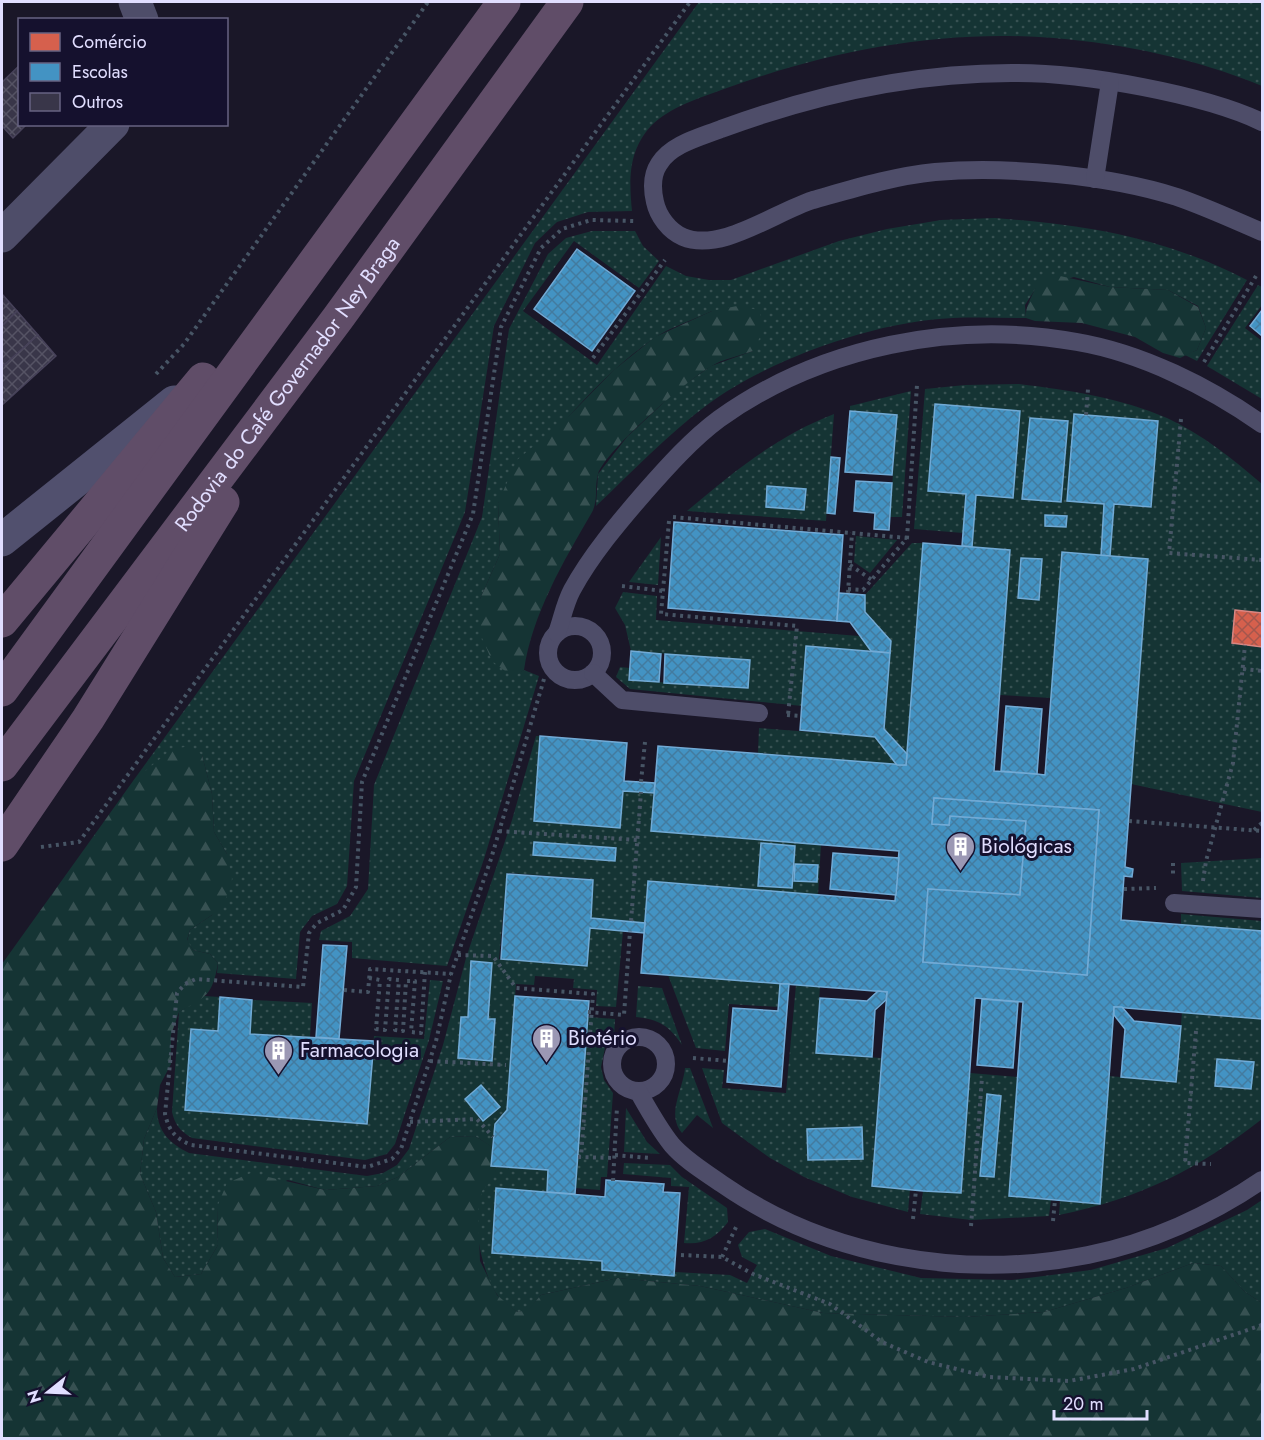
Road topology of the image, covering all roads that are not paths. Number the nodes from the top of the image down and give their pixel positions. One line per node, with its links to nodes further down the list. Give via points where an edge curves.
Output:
1 (135, 2): 4 (street)
2 (504, 2): 9 (highway)
3 (567, 2): 12 (highway, Rodovia do Café Governador Ney Braga)
4 (141, 18)
5 (1110, 82): 6 (lane, via 1179,96); 8 (lane); 8 (lane, via 1020,72 936,76 861,88 753,118 692,140 675,148 659,163 651,186 657,212 667,225 681,236 706,242 730,236 809,201 934,172 1002,171)
6 (1263, 122)
7 (111, 126): 11 (street)
8 (1095, 179): 10 (lane, via 1176,197)
9 (349, 213): 13 (highway); 19 (highway)
10 (1263, 232)
11 (2, 236)
12 (338, 318): 21 (highway, Rodovia do Café Governador Ney Braga); 22 (highway, via 88,719)
13 (203, 379): 15 (street); 16 (highway)
14 (1263, 424): 17 (lane, via 1194,384 1128,356 1078,342 1027,336 953,337 888,345 829,361 784,381 719,420 668,466 585,570 571,592)
15 (2, 540)
16 (2, 621)
17 (557, 633): 18 (lane, via 548,652 556,671 574,680); 18 (lane, via 577,626 596,635 602,655)
18 (593, 673): 20 (lane, via 622,700)
19 (2, 690)
20 (759, 713)
21 (2, 765)
22 (2, 845)
23 (1174, 903): 24 (lane)
24 (1263, 909)
25 (638, 1091): 26 (lane, via 672,1145 749,1202 839,1242 901,1258 1016,1264 1088,1255 1190,1220)
26 (1263, 1180)

